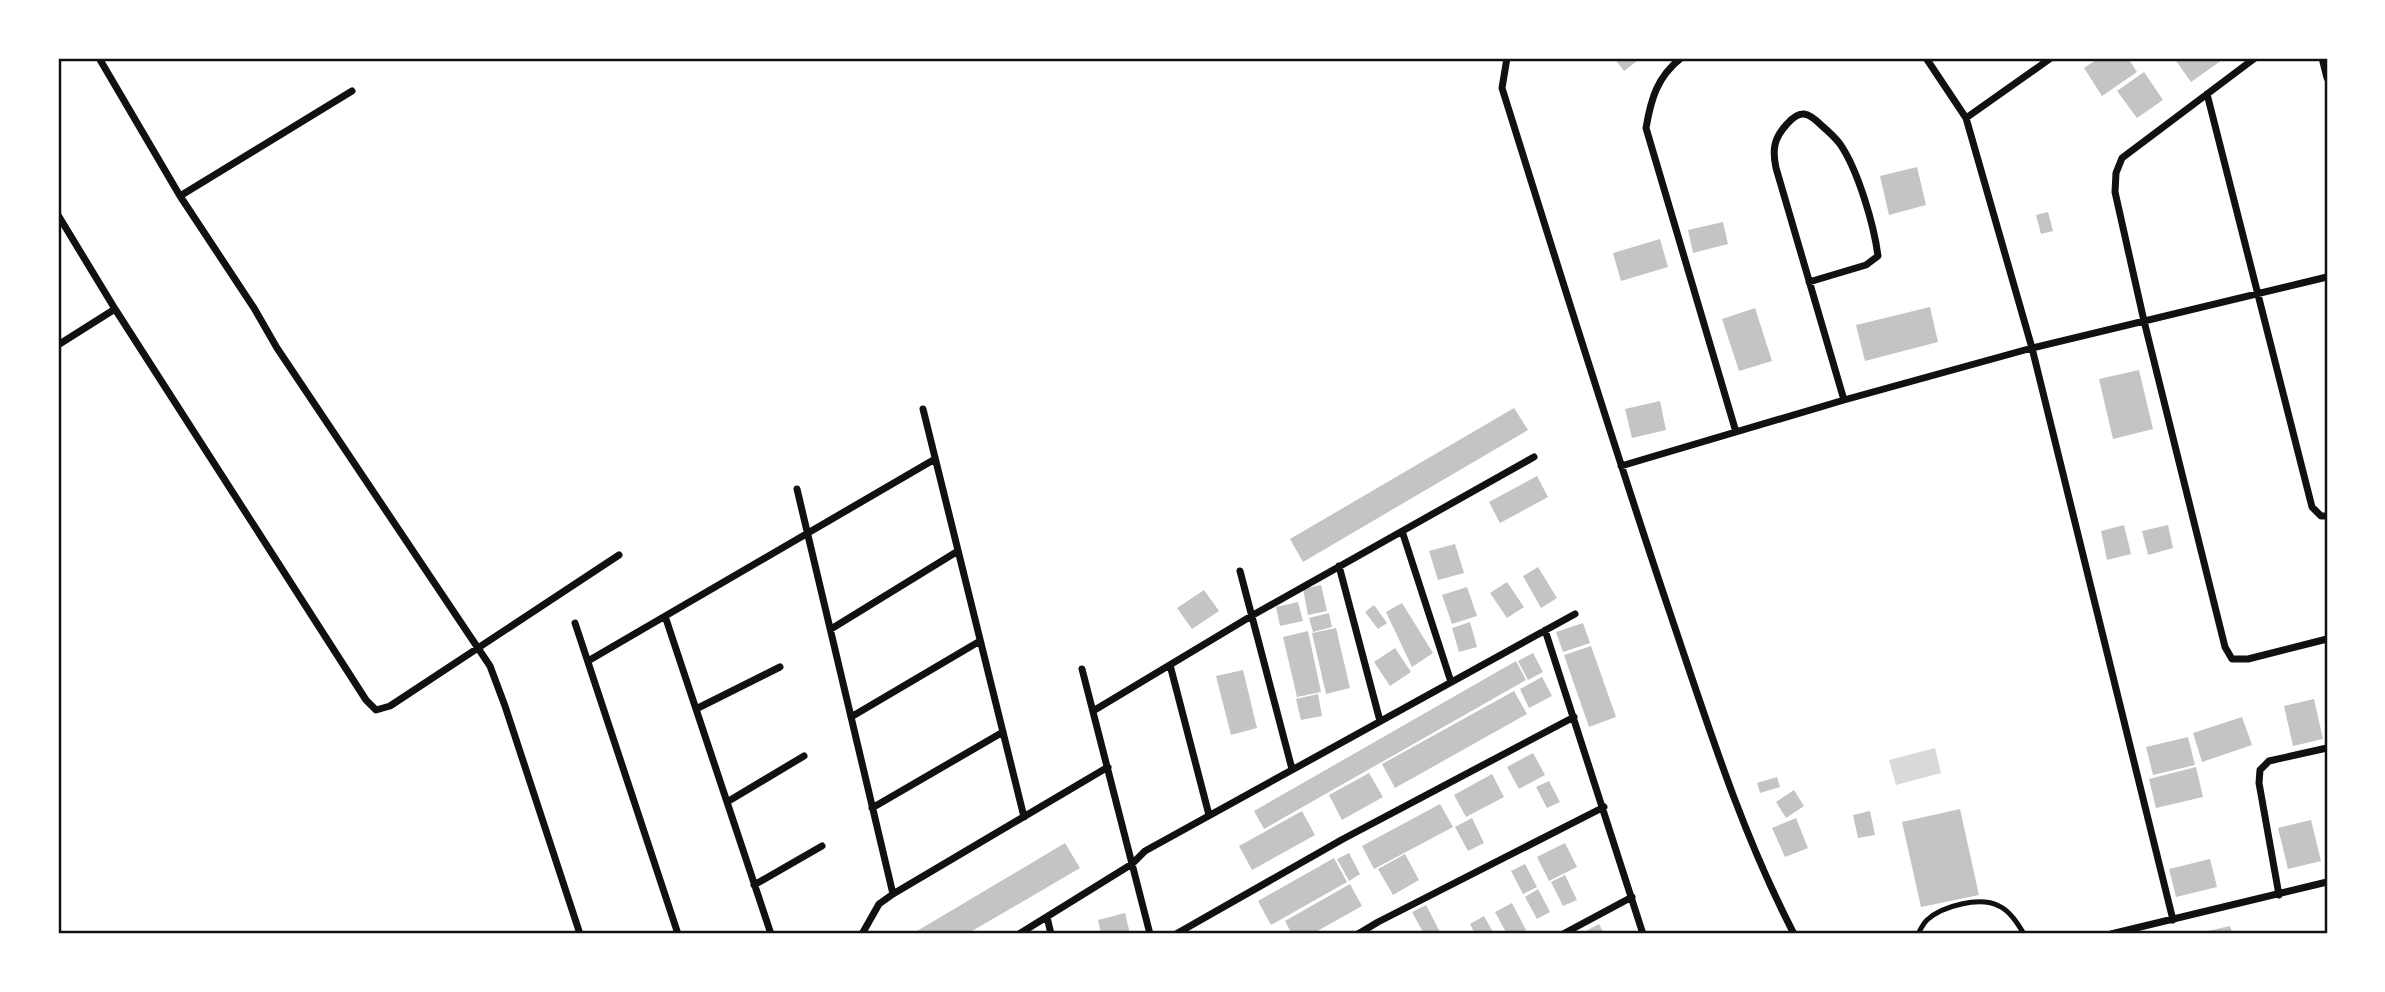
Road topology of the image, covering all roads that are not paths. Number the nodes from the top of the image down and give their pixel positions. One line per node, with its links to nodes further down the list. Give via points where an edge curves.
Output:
1 (99, 58): 12 (street)
2 (1507, 58): 27 (street, via 1502,88)
3 (1681, 58): 24 (street, via 1651,96 1646,128)
4 (1926, 58): 11 (street)
5 (2051, 58): 11 (street)
6 (2255, 58): 10 (street)
7 (2322, 58): 8 (street)
8 (2327, 78)
9 (352, 91): 12 (street)
10 (2207, 94): 17 (street); 19 (street, via 2122,158 2116,173 2115,191)
11 (1966, 118): 21 (street)
12 (180, 196): 44 (street)
13 (58, 215): 14 (street)
14 (61, 227): 18 (street)
15 (2327, 277): 17 (street)
16 (1809, 282): 16 (street, via 1773,151 1777,135 1802,113 1811,115 1839,142 1851,163 1878,256 1866,265); 22 (street)
17 (2258, 294): 19 (street); 29 (street, via 2312,507)
18 (115, 309): 20 (street); 44 (street, via 376,710 390,706)
19 (2144, 321): 21 (street); 42 (street, via 2225,647 2232,659 2248,659)
20 (58, 345)
21 (2032, 348): 22 (street); 73 (street)
22 (1844, 400): 24 (street)
23 (923, 409): 26 (street)
24 (1736, 432): 27 (street)
25 (1534, 457): 30 (street)
26 (935, 459): 31 (street); 32 (street)
27 (1621, 466): 85 (street, via 1745,828)
28 (797, 489): 31 (street)
29 (2327, 516)
30 (1402, 531): 34 (street); 49 (street)
31 (808, 533): 38 (street); 40 (street)
32 (958, 551): 40 (street); 43 (street)
33 (619, 555): 44 (street)
34 (1339, 566): 37 (street); 54 (street)
35 (1240, 571): 37 (street)
36 (1575, 614): 41 (street)
37 (1253, 615): 46 (street); 59 (street)
38 (665, 616): 45 (street); 50 (street)
39 (575, 623): 45 (street)
40 (831, 629): 52 (street)
41 (1545, 630): 49 (street); 53 (street)
42 (2327, 639)
43 (980, 641): 52 (street); 55 (street)
44 (479, 648): 74 (street, via 505,706)
45 (588, 662): 75 (street)
46 (1170, 665): 51 (street); 63 (street)
47 (779, 667): 50 (street)
48 (1082, 669): 51 (street)
49 (1451, 682): 54 (street)
50 (696, 709): 60 (street)
51 (1093, 711): 58 (street)
52 (851, 717): 62 (street)
53 (1574, 717): 61 (street); 81 (street)
54 (1380, 721): 59 (street)
55 (1003, 732): 62 (street); 64 (street)
56 (2327, 748): 70 (street, via 2269,761 2260,770)
57 (804, 756): 60 (street)
58 (1108, 767): 64 (street); 66 (street)
59 (1292, 769): 63 (street)
60 (727, 802): 68 (street)
61 (1604, 807): 71 (street); 82 (street)
62 (873, 808): 69 (street)
63 (1209, 815): 66 (street, via 1145,851)
64 (1024, 817): 69 (street)
65 (822, 846): 68 (street)
66 (1132, 864): 72 (street); 80 (street)
67 (2327, 882): 70 (street)
68 (754, 885): 76 (street)
69 (893, 894): 77 (street, via 879,904)
70 (2279, 895): 73 (street)
71 (1632, 897): 83 (street); 84 (street)
72 (1047, 917): 78 (street); 79 (street)
73 (2173, 920): 88 (street)
74 (580, 934)
75 (678, 934)
76 (771, 934)
77 (862, 934)
78 (1019, 934)
79 (1051, 934)
80 (1150, 934)
81 (1176, 934)
82 (1358, 934)
83 (1563, 934)
84 (1643, 934)
85 (1794, 934)
86 (1918, 934): 87 (lane, via 1927,920 1953,906 1978,901 1999,905)
87 (2024, 934)
88 (2111, 934)

